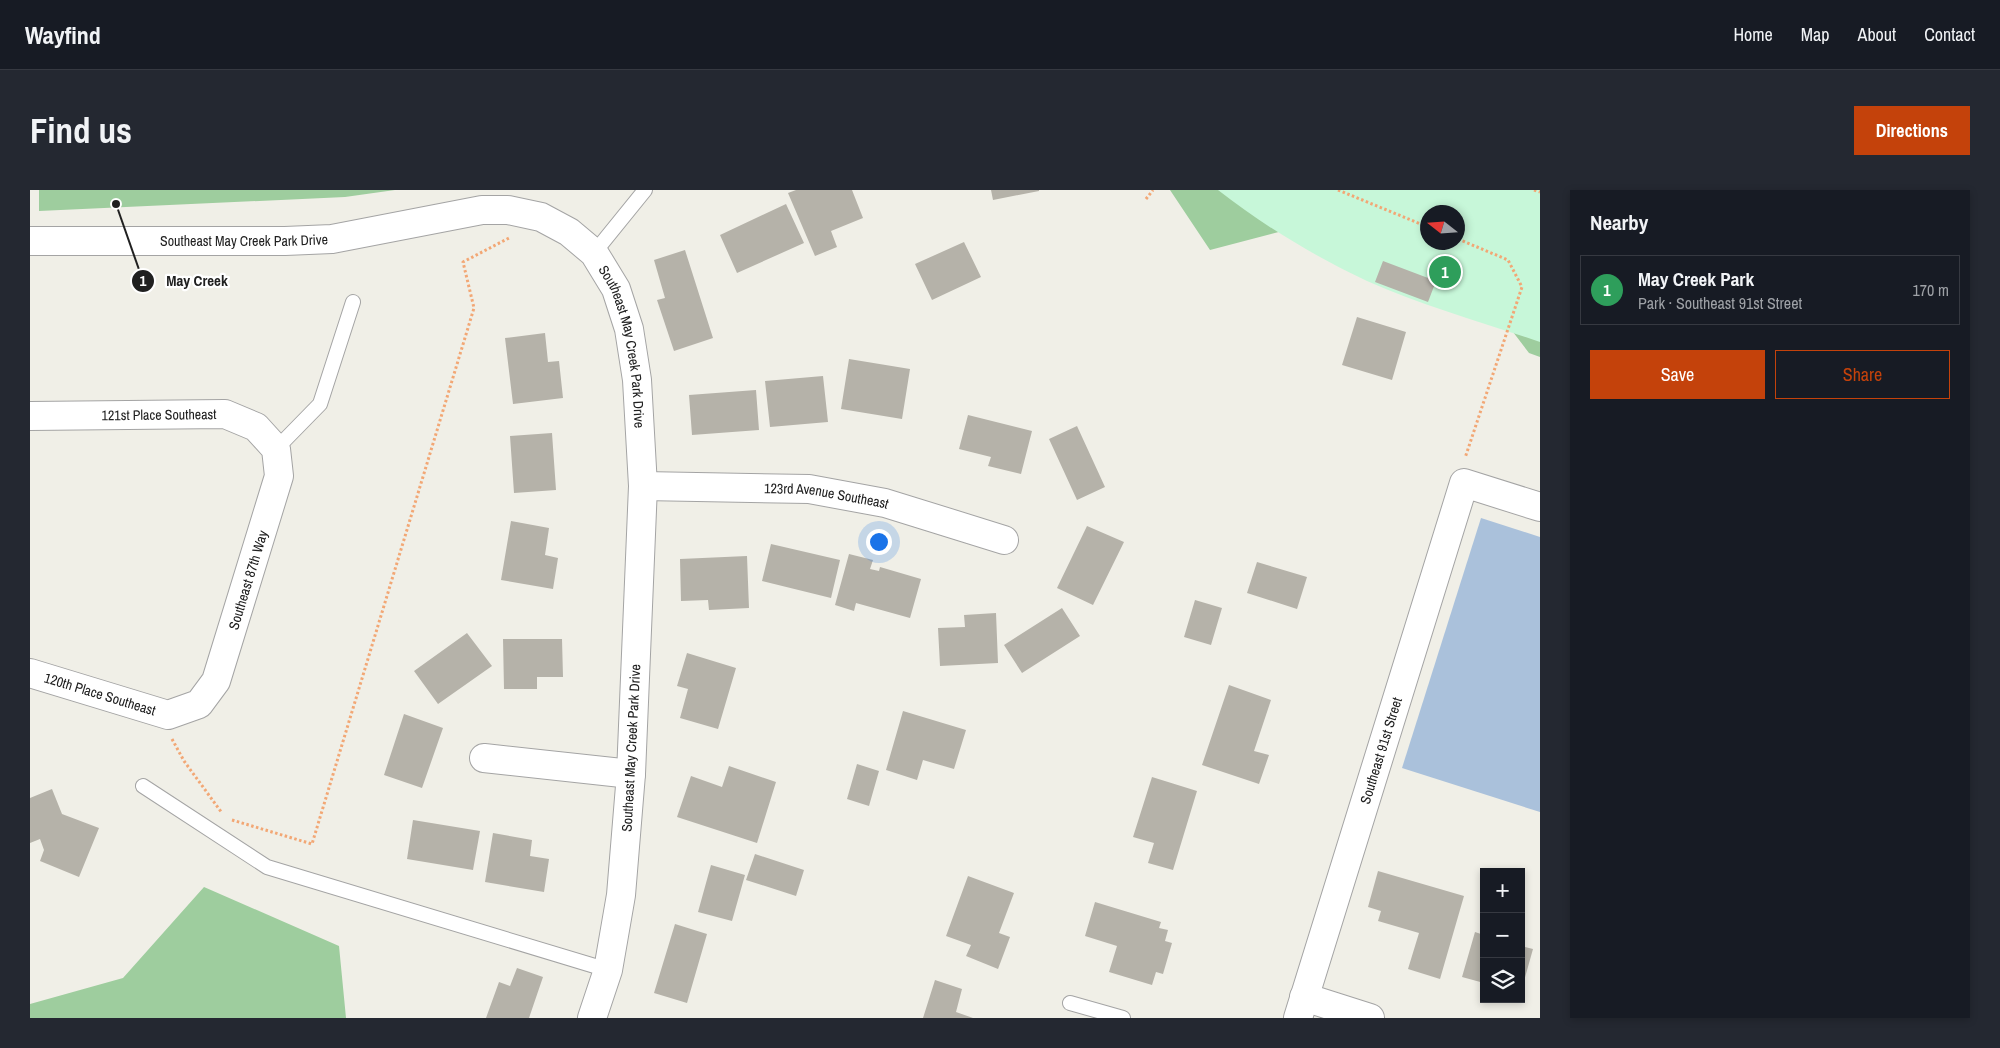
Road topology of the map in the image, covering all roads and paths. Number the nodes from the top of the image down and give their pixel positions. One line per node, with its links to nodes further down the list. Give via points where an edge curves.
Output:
1 (646, 190): 11 (lane)
2 (1153, 190): 6 (path)
3 (1338, 190): 7 (path)
4 (1534, 190): 5 (path)
5 (1540, 192)
6 (1146, 199)
7 (1420, 224)
8 (509, 238): 21 (path, via 463,262 474,308 312,844 226,818 184,761)
9 (30, 241): 11 (street, Southeast May Creek Park Drive, via 332,239 482,210 508,210 541,217 569,232)
10 (1465, 242): 15 (path, via 1508,260 1522,287)
11 (594, 253): 16 (street, Southeast May Creek Park Drive, via 616,289 629,329 637,380)
12 (352, 302): 14 (lane, via 320,404)
13 (30, 416): 14 (street, 121st Place Southeast, via 225,414 256,427)
14 (276, 449): 20 (street, Southeast 87th Way, via 280,476 216,682)
15 (1464, 471): 17 (street); 27 (street, Southeast 91st Street)
16 (643, 486): 18 (street, 123rd Avenue Southeast, via 809,489 885,503); 23 (street, Southeast May Creek Park Drive)
17 (1540, 507)
18 (1004, 540)
19 (30, 673): 21 (street, 120th Place Southeast)
20 (199, 704): 21 (street, 120th Place Southeast, via 168,715)
21 (158, 712)
22 (484, 758): 23 (street)
23 (631, 774): 25 (street, Southeast May Creek Park Drive, via 621,895)
24 (144, 786): 25 (lane, via 267,867)
25 (608, 970): 28 (street, Southeast May Creek Park Drive)
26 (1070, 1003): 29 (lane)
27 (1301, 1008): 30 (street)
28 (592, 1018)
29 (1123, 1018)
30 (1370, 1018)

